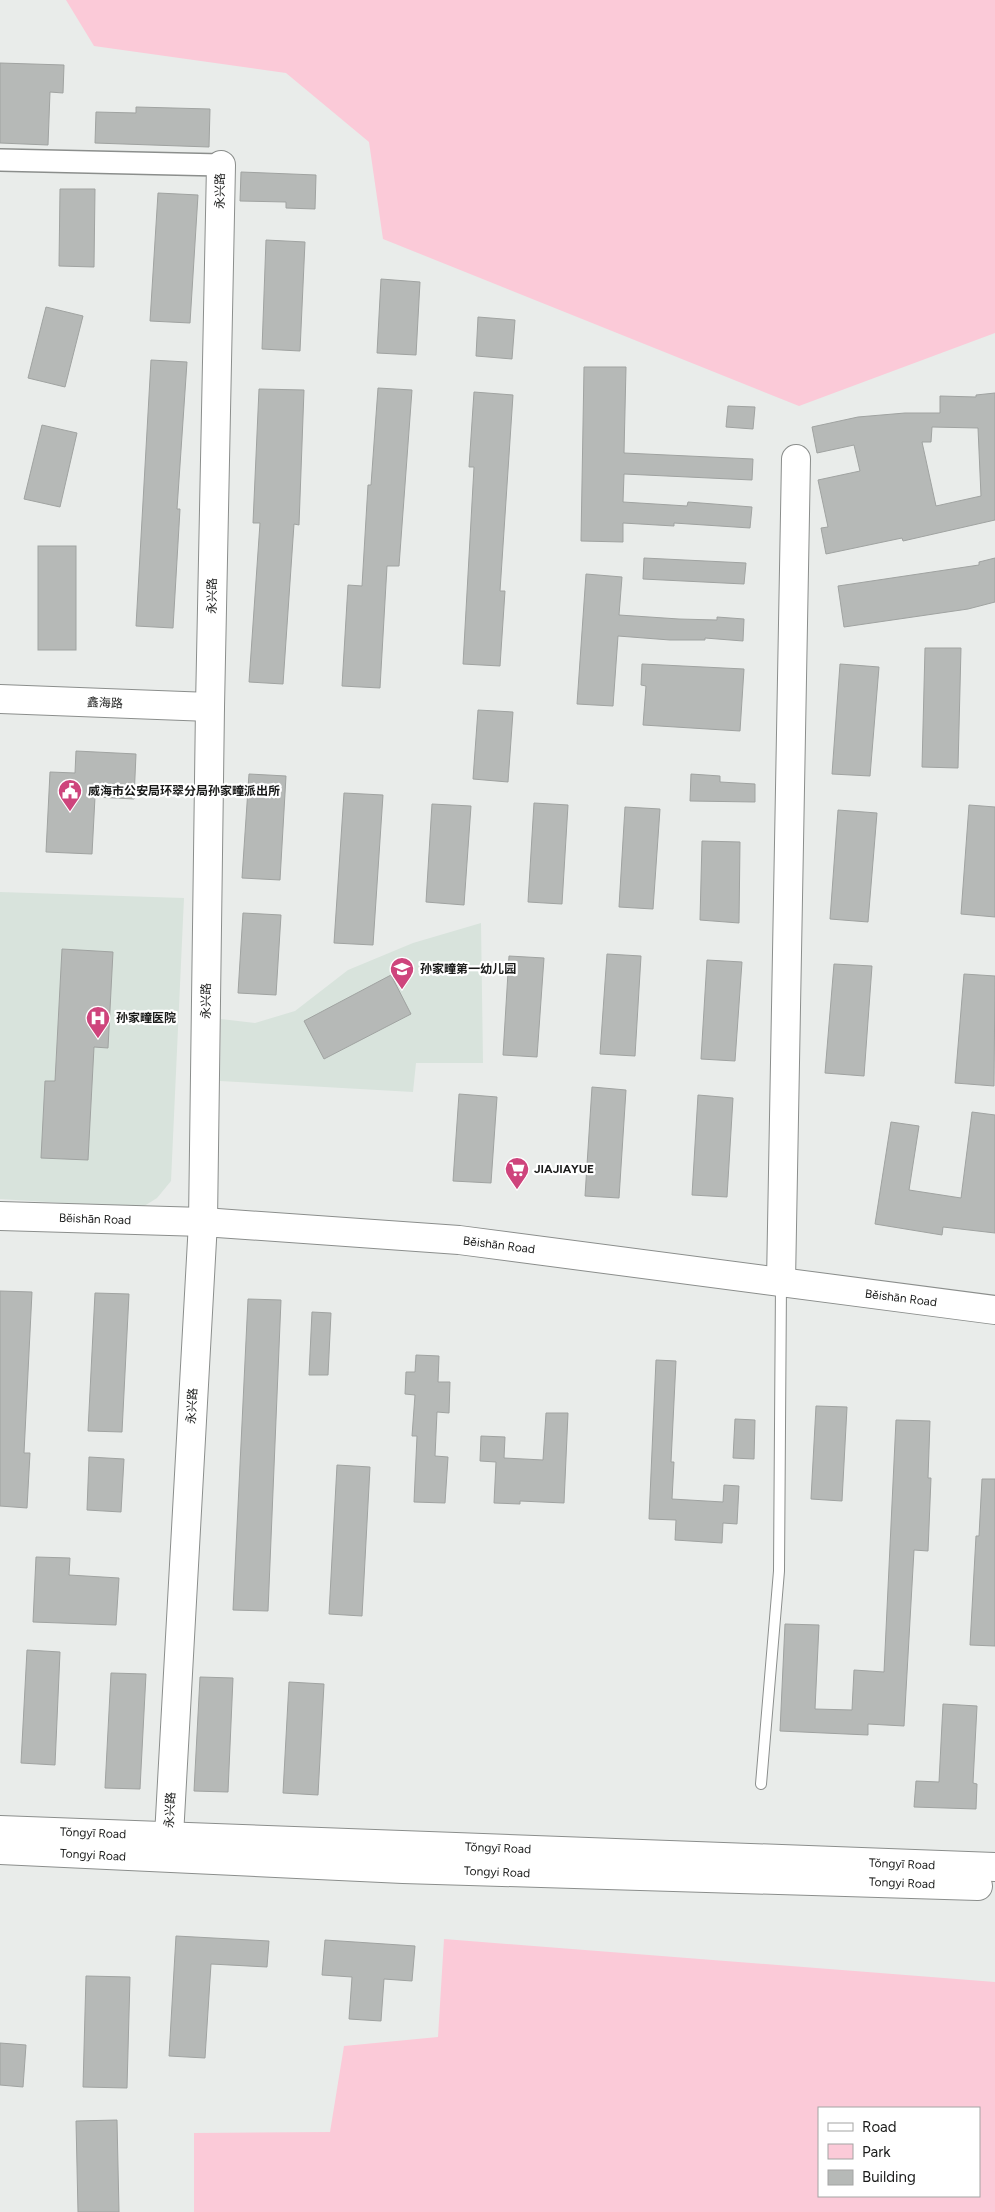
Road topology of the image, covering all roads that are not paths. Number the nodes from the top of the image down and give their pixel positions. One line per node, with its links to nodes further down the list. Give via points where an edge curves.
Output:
1 (0, 160): 2 (street)
2 (221, 165): 5 (main road, 永兴路)
3 (796, 459): 8 (main road)
4 (0, 700): 5 (main road, 鑫海路)
5 (210, 708): 7 (main road, 永兴路)
6 (0, 1216): 7 (main road, Běishān Road)
7 (203, 1222): 8 (main road, Běishān Road, via 459,1240); 12 (main road, 永兴路)
8 (781, 1282): 9 (main road, Běishān Road); 10 (lane, via 779,1571)
9 (995, 1310)
10 (761, 1784)
11 (0, 1830): 12 (main road, Tǒngyī Road)
12 (169, 1836): 14 (main road, Tǒngyī Road)
13 (0, 1850): 15 (main road, Tongyi Road, via 403,1870)
14 (995, 1867)
15 (995, 1886)

